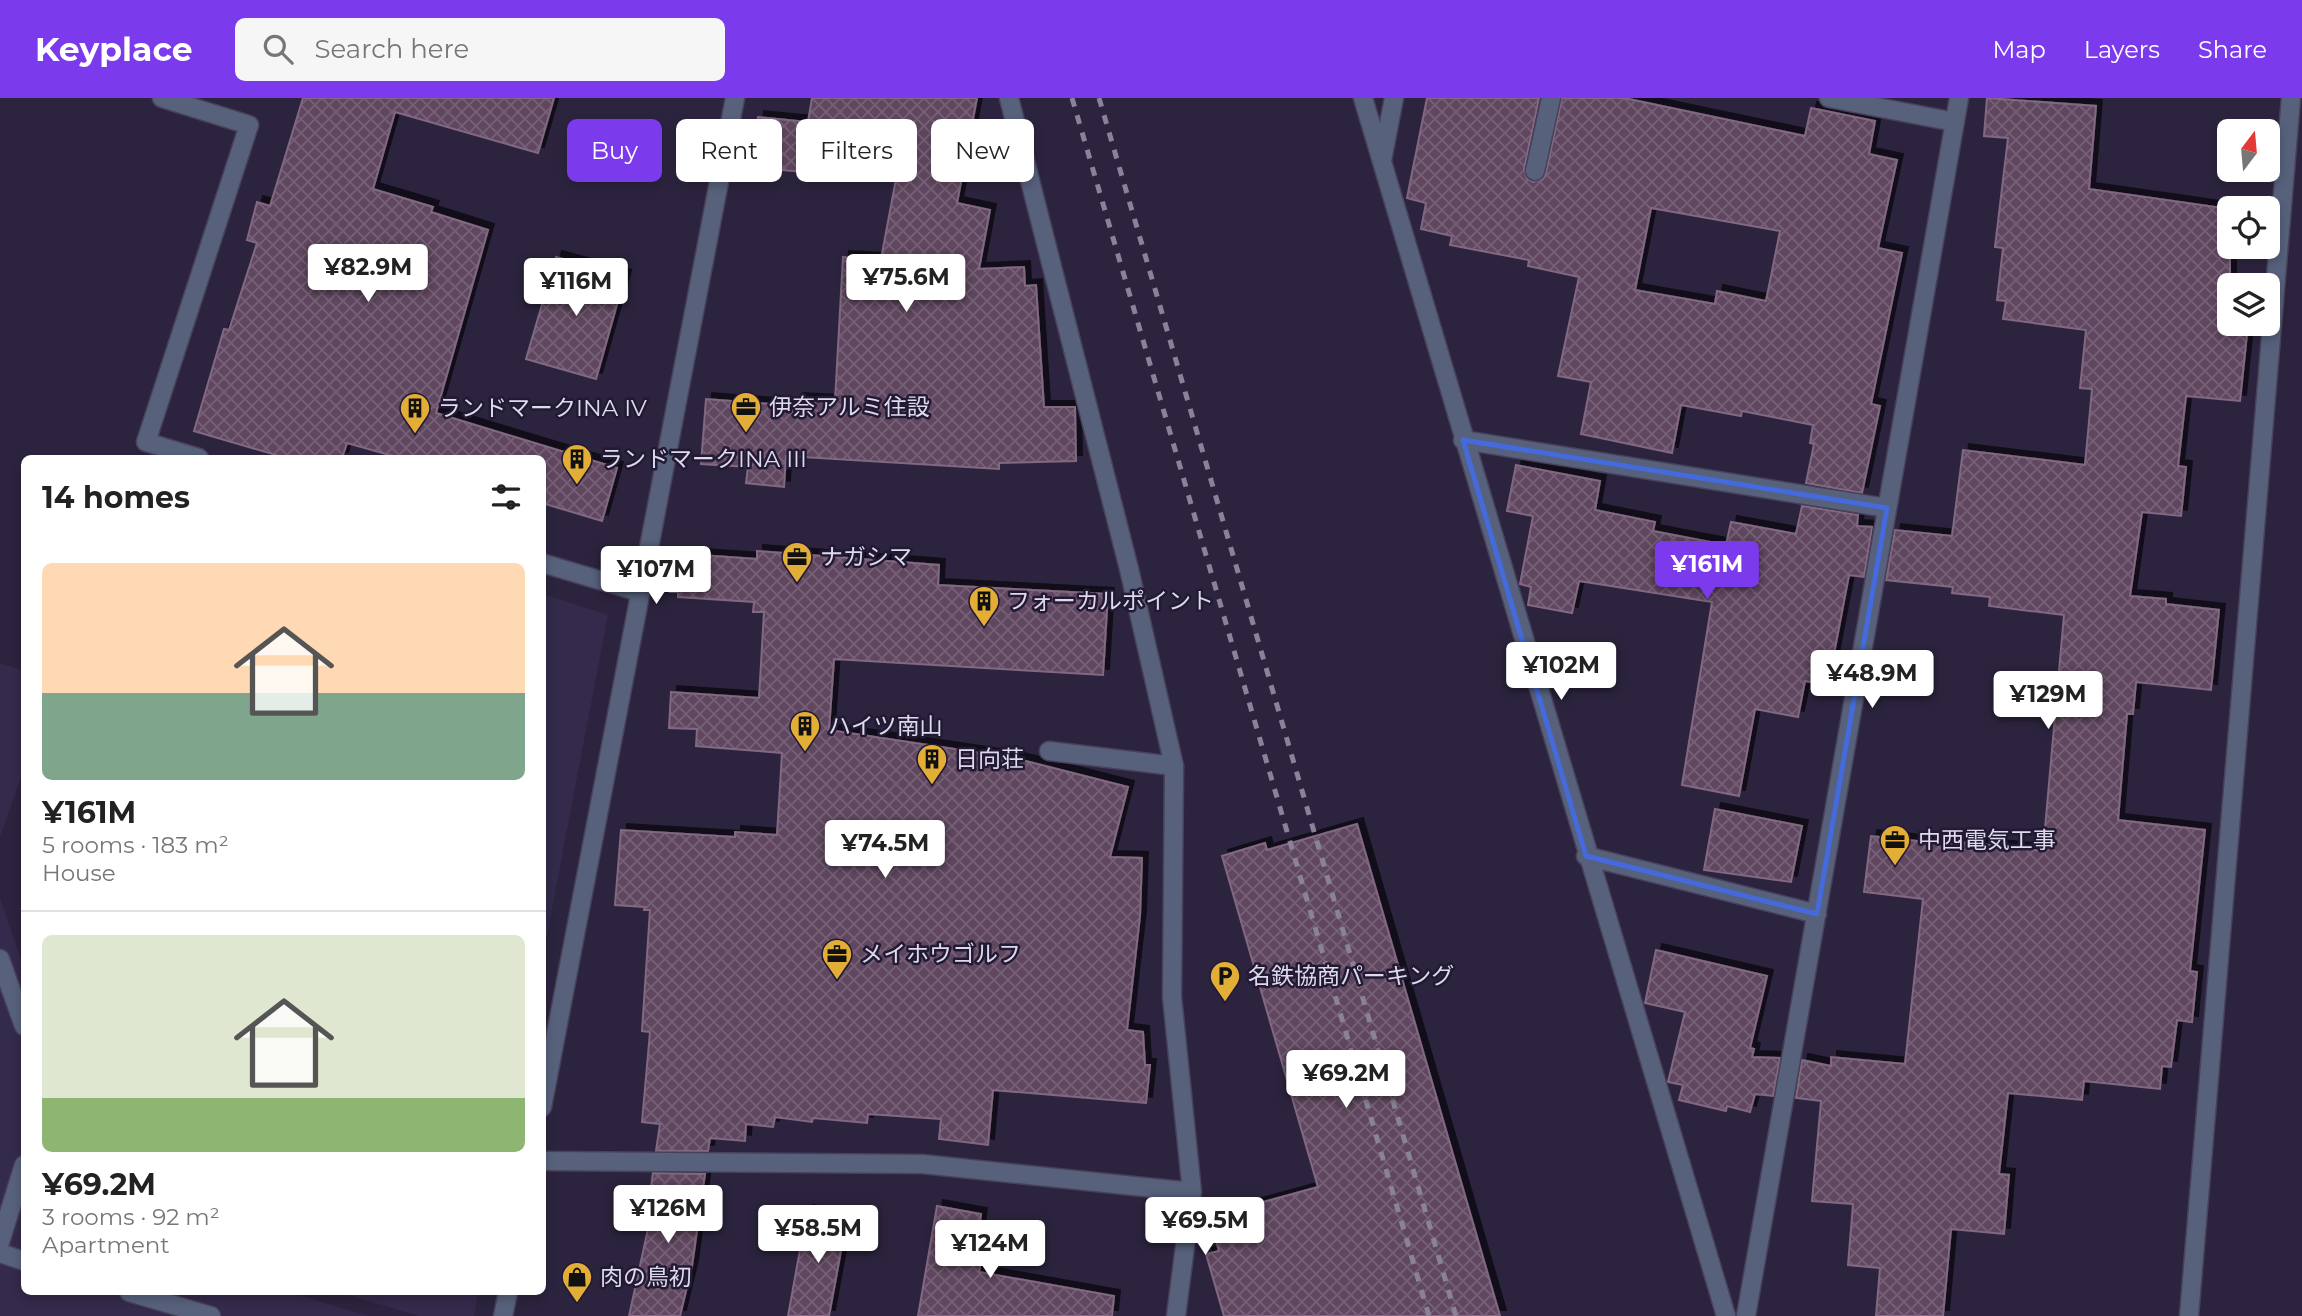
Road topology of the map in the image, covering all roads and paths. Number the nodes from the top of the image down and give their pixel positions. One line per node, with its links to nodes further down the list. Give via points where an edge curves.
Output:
1 (164, 98): 14 (street, via 249,125 146,442)
2 (735, 98): 17 (street)
3 (1009, 98): 19 (street, via 1126,556)
4 (1363, 98): 11 (street)
5 (1394, 98): 11 (street)
6 (1551, 98): 12 (street)
7 (1829, 98): 10 (street)
8 (1959, 98): 10 (street)
9 (2291, 98): 39 (street)
10 (1955, 122): 15 (street)
11 (1382, 162): 13 (street)
12 (1535, 171)
13 (1463, 440): 15 (street); 20 (street)
14 (190, 455)
15 (1887, 508): 21 (street)
16 (546, 564): 17 (street)
17 (639, 592): 24 (street)
18 (1049, 751): 19 (street)
19 (1174, 766): 28 (street, via 1172,997)
20 (1586, 856): 21 (street); 37 (street)
21 (1817, 914): 38 (street)
22 (0, 959): 23 (street)
23 (21, 1018)
24 (549, 1040): 25 (street)
25 (546, 1069)
26 (546, 1161): 28 (street, via 922,1164)
27 (21, 1175): 29 (street)
28 (1192, 1192): 36 (street)
29 (0, 1242)
30 (0, 1253): 31 (street)
31 (21, 1260)
32 (139, 1295): 34 (street)
33 (507, 1295): 35 (street)
34 (211, 1316)
35 (503, 1316)
36 (1177, 1316)
37 (1726, 1316)
38 (1746, 1316)
39 (2189, 1316)

